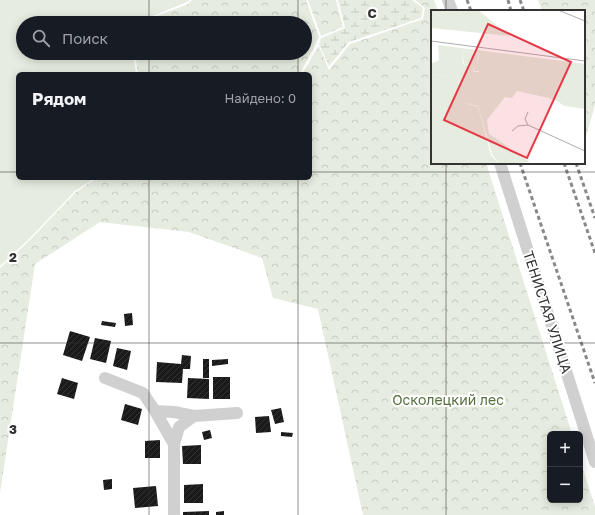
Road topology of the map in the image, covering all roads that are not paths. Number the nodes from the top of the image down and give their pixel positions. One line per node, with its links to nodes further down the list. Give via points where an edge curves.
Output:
1 (448, 0): 2 (street)
2 (452, 10)
3 (500, 164): 9 (street, ТЕНИСТАЯ УЛИЦА)
4 (105, 378): 5 (street, via 142,393)
5 (155, 411): 7 (street); 8 (street)
6 (237, 413): 7 (street)
7 (194, 416): 8 (street, via 180,427)
8 (174, 444): 10 (street)
9 (595, 462)
10 (174, 515)

